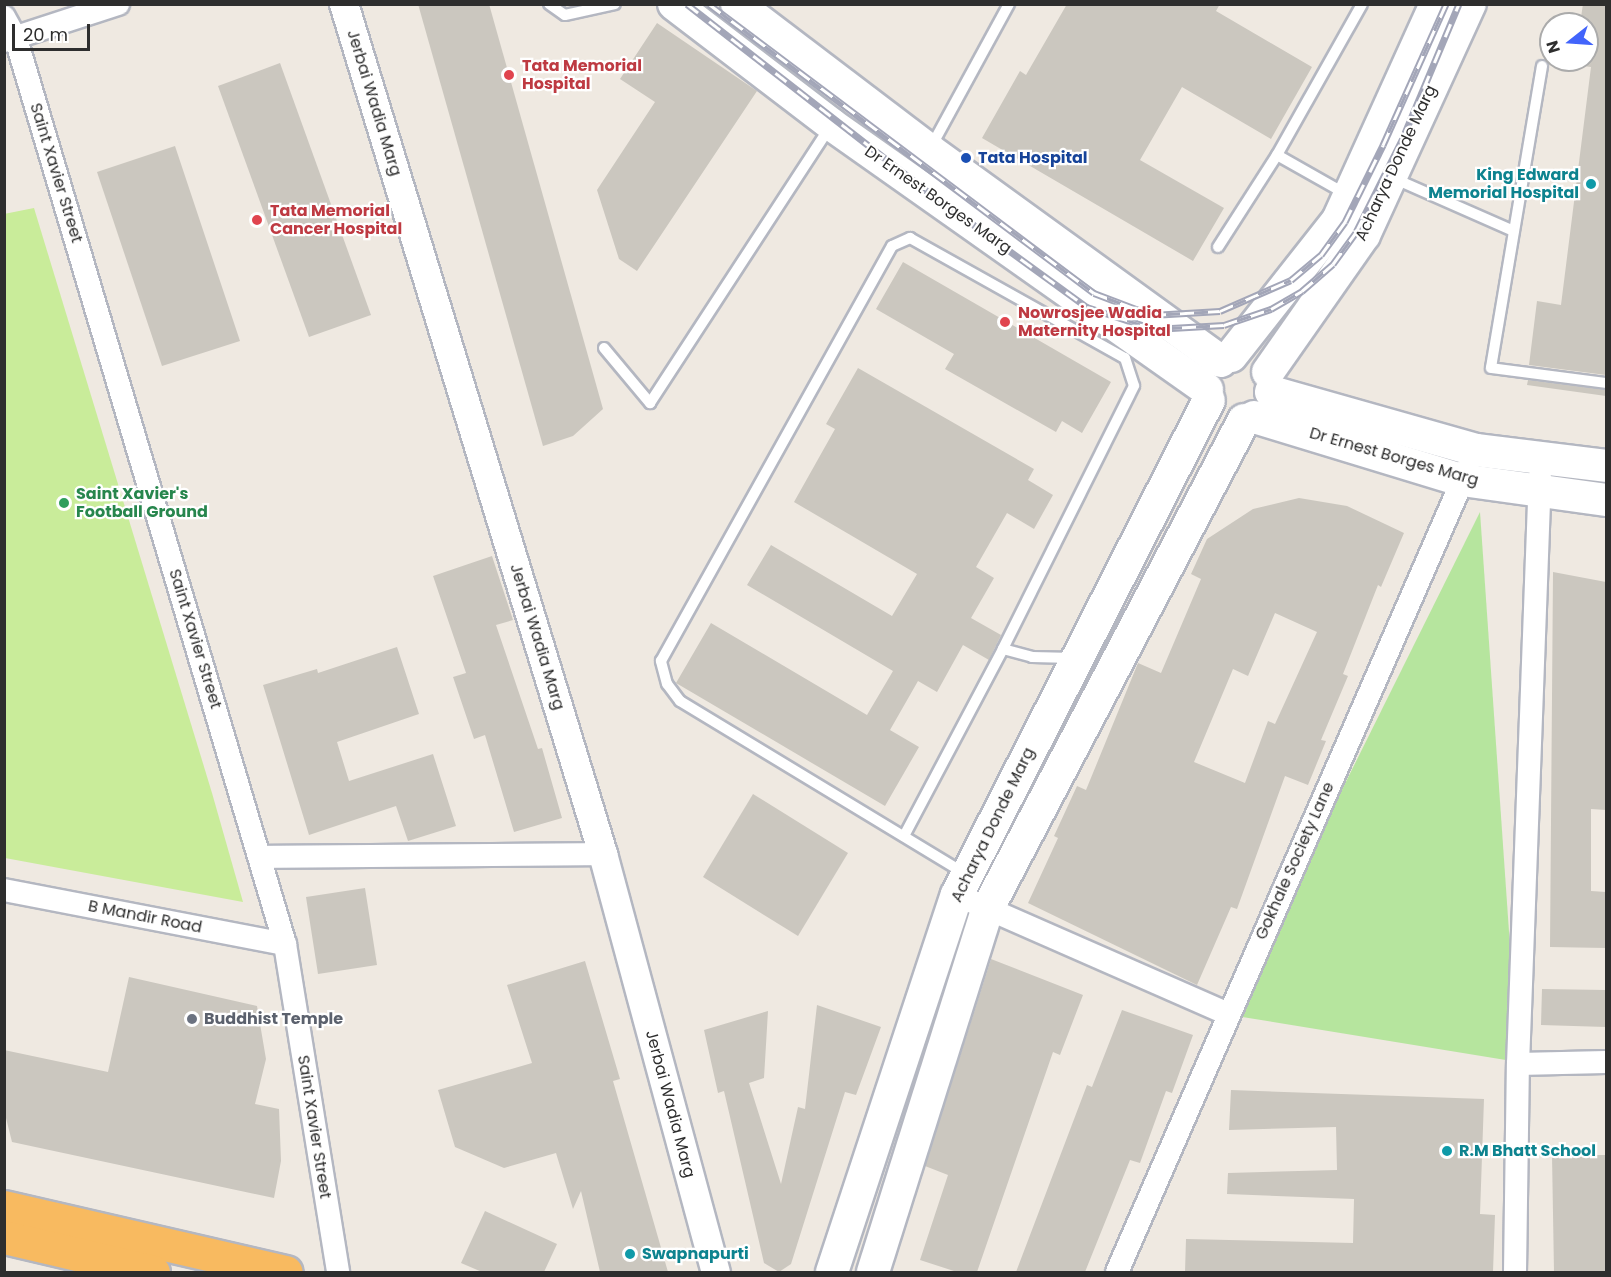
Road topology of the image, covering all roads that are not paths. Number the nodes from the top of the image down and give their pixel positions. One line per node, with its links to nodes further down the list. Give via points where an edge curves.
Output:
1 (118, 4): 13 (street)
2 (344, 4): 38 (street, Jerbai Wadia Marg)
3 (549, 4): 4 (lane, via 565,15)
4 (615, 4)
5 (674, 4): 14 (main road, Dr Ernest Borges Marg)
6 (737, 4): 12 (main road, Dr Ernest Borges Marg)
7 (1008, 4): 17 (lane)
8 (1362, 4): 18 (lane)
9 (1436, 4): 20 (main road, Acharya Donde Marg)
10 (1470, 4): 19 (main road, Acharya Donde Marg)
11 (4, 17): 13 (street, Saint Xavier Street)
12 (782, 39): 14 (main road); 17 (main road, Dr Ernest Borges Marg)
13 (10, 40): 39 (street, Saint Xavier Street)
14 (760, 70): 16 (main road, Dr Ernest Borges Marg)
15 (1541, 72): 21 (lane)
16 (832, 124): 24 (lane, via 650,403); 27 (main road, Dr Ernest Borges Marg)
17 (929, 150): 25 (main road, Dr Ernest Borges Marg)
18 (1277, 155): 20 (lane); 23 (lane)
19 (1391, 177): 21 (lane); 22 (main road, Acharya Donde Marg)
20 (1343, 208): 22 (main road); 25 (main road, Acharya Donde Marg)
21 (1514, 231): 26 (lane, via 1491,368)
22 (1365, 235): 28 (main road, Acharya Donde Marg)
23 (1218, 247)
24 (604, 348)
25 (1226, 359): 27 (main road, via 1213,368); 28 (main road, via 1252,358)
26 (1606, 383)
27 (1208, 395): 28 (main road, via 1224,417); 36 (main road, Acharya Donde Marg)
28 (1259, 400): 29 (main road, Dr Ernest Borges Marg); 32 (main road, Dr Ernest Borges Marg); 42 (main road, Acharya Donde Marg)
29 (1476, 450): 30 (main road, Dr Ernest Borges Marg); 32 (street, Gokhale Society Lane)
30 (1542, 458): 31 (main road, Dr Ernest Borges Marg); 33 (street)
31 (1606, 466)
32 (1462, 480): 33 (main road, Dr Ernest Borges Marg); 44 (street, Gokhale Society Lane)
33 (1538, 491): 34 (main road, Dr Ernest Borges Marg); 46 (street)
34 (1606, 500)
35 (1003, 648): 36 (lane, via 1032,657); 37 (lane); 37 (lane, via 1134,386 1130,368 1125,358 910,238 892,246 661,661 667,684 680,701)
36 (1077, 658): 40 (main road, Acharya Donde Marg)
37 (904, 836): 40 (lane)
38 (603, 854): 39 (street); 52 (street, Jerbai Wadia Marg)
39 (260, 856): 43 (street, Saint Xavier Street)
40 (962, 885): 42 (street); 53 (main road, Acharya Donde Marg)
41 (4, 890): 43 (street, B Mandir Road)
42 (988, 908): 44 (street); 54 (main road, Acharya Donde Marg)
43 (285, 944): 51 (street, Saint Xavier Street)
44 (1228, 1014): 55 (street, Gokhale Society Lane)
45 (1606, 1062): 46 (street)
46 (1518, 1064): 56 (street)
47 (4, 1207): 50 (highway)
48 (4, 1237): 49 (highway)
49 (153, 1272)
50 (286, 1272)
51 (338, 1272)
52 (716, 1272)
53 (832, 1272)
54 (873, 1272)
55 (1117, 1272)
56 (1515, 1272)

